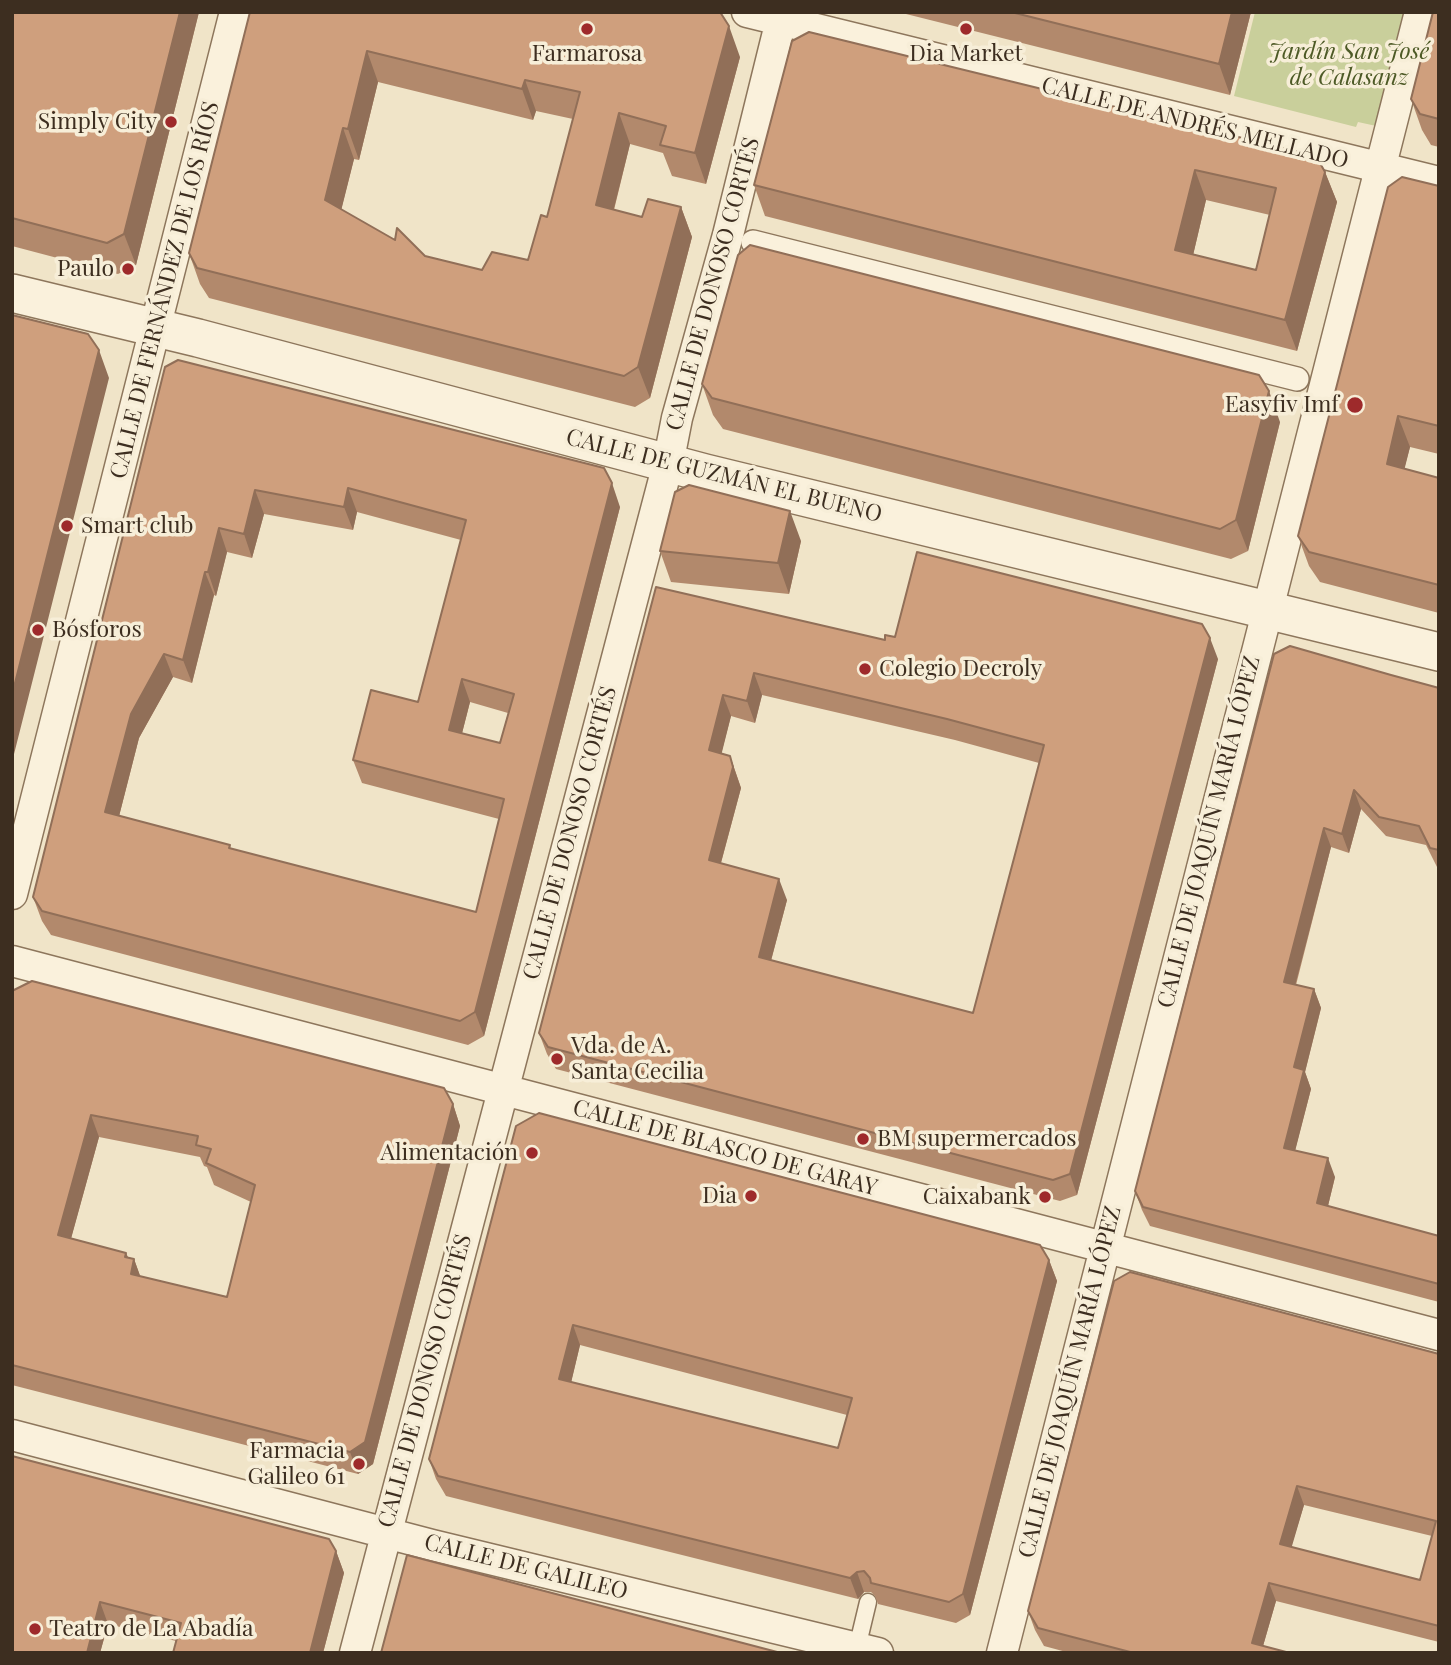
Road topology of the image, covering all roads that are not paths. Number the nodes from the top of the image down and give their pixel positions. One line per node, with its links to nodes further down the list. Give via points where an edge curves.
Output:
1 (235, 12): 9 (street, CALLE DE FERNÁNDEZ DE LOS RÍOS)
2 (747, 12): 4 (street, CALLE DE ANDRÉS MELLADO)
3 (1420, 12): 5 (street, CALLE DE JOAQUÍN MARÍA LÓPEZ)
4 (782, 17): 5 (street, CALLE DE ANDRÉS MELLADO); 11 (street, CALLE DE DONOSO CORTÉS)
5 (1380, 168): 6 (street, CALLE DE ANDRÉS MELLADO); 12 (street, CALLE DE JOAQUÍN MARÍA LÓPEZ)
6 (1439, 182)
7 (753, 242): 10 (street, CALLE DE DONOSO CORTÉS)
8 (12, 293): 9 (street, CALLE DE GUZMÁN EL BUENO)
9 (156, 327): 11 (street, CALLE DE GUZMÁN EL BUENO); 14 (street, CALLE DE FERNÁNDEZ DE LOS RÍOS)
10 (1297, 379)
11 (668, 464): 12 (street, CALLE DE GUZMÁN EL BUENO); 16 (street, CALLE DE DONOSO CORTÉS)
12 (1266, 610): 13 (street, CALLE DE GUZMÁN EL BUENO); 17 (street, CALLE DE JOAQUÍN MARÍA LÓPEZ)
13 (1439, 652)
14 (12, 894)
15 (12, 961): 16 (street, CALLE DE BLASCO DE GARAY)
16 (503, 1090): 17 (street, CALLE DE BLASCO DE GARAY); 20 (street, CALLE DE DONOSO CORTÉS)
17 (1103, 1247): 18 (street, CALLE DE BLASCO DE GARAY); 24 (street, CALLE DE JOAQUÍN MARÍA LÓPEZ)
18 (1439, 1335)
19 (12, 1435): 20 (street, CALLE DE GALILEO)
20 (386, 1532): 22 (street, CALLE DE GALILEO); 23 (street, CALLE DE DONOSO CORTÉS)
21 (868, 1602): 22 (lane)
22 (867, 1650)
23 (355, 1653)
24 (1002, 1653)

